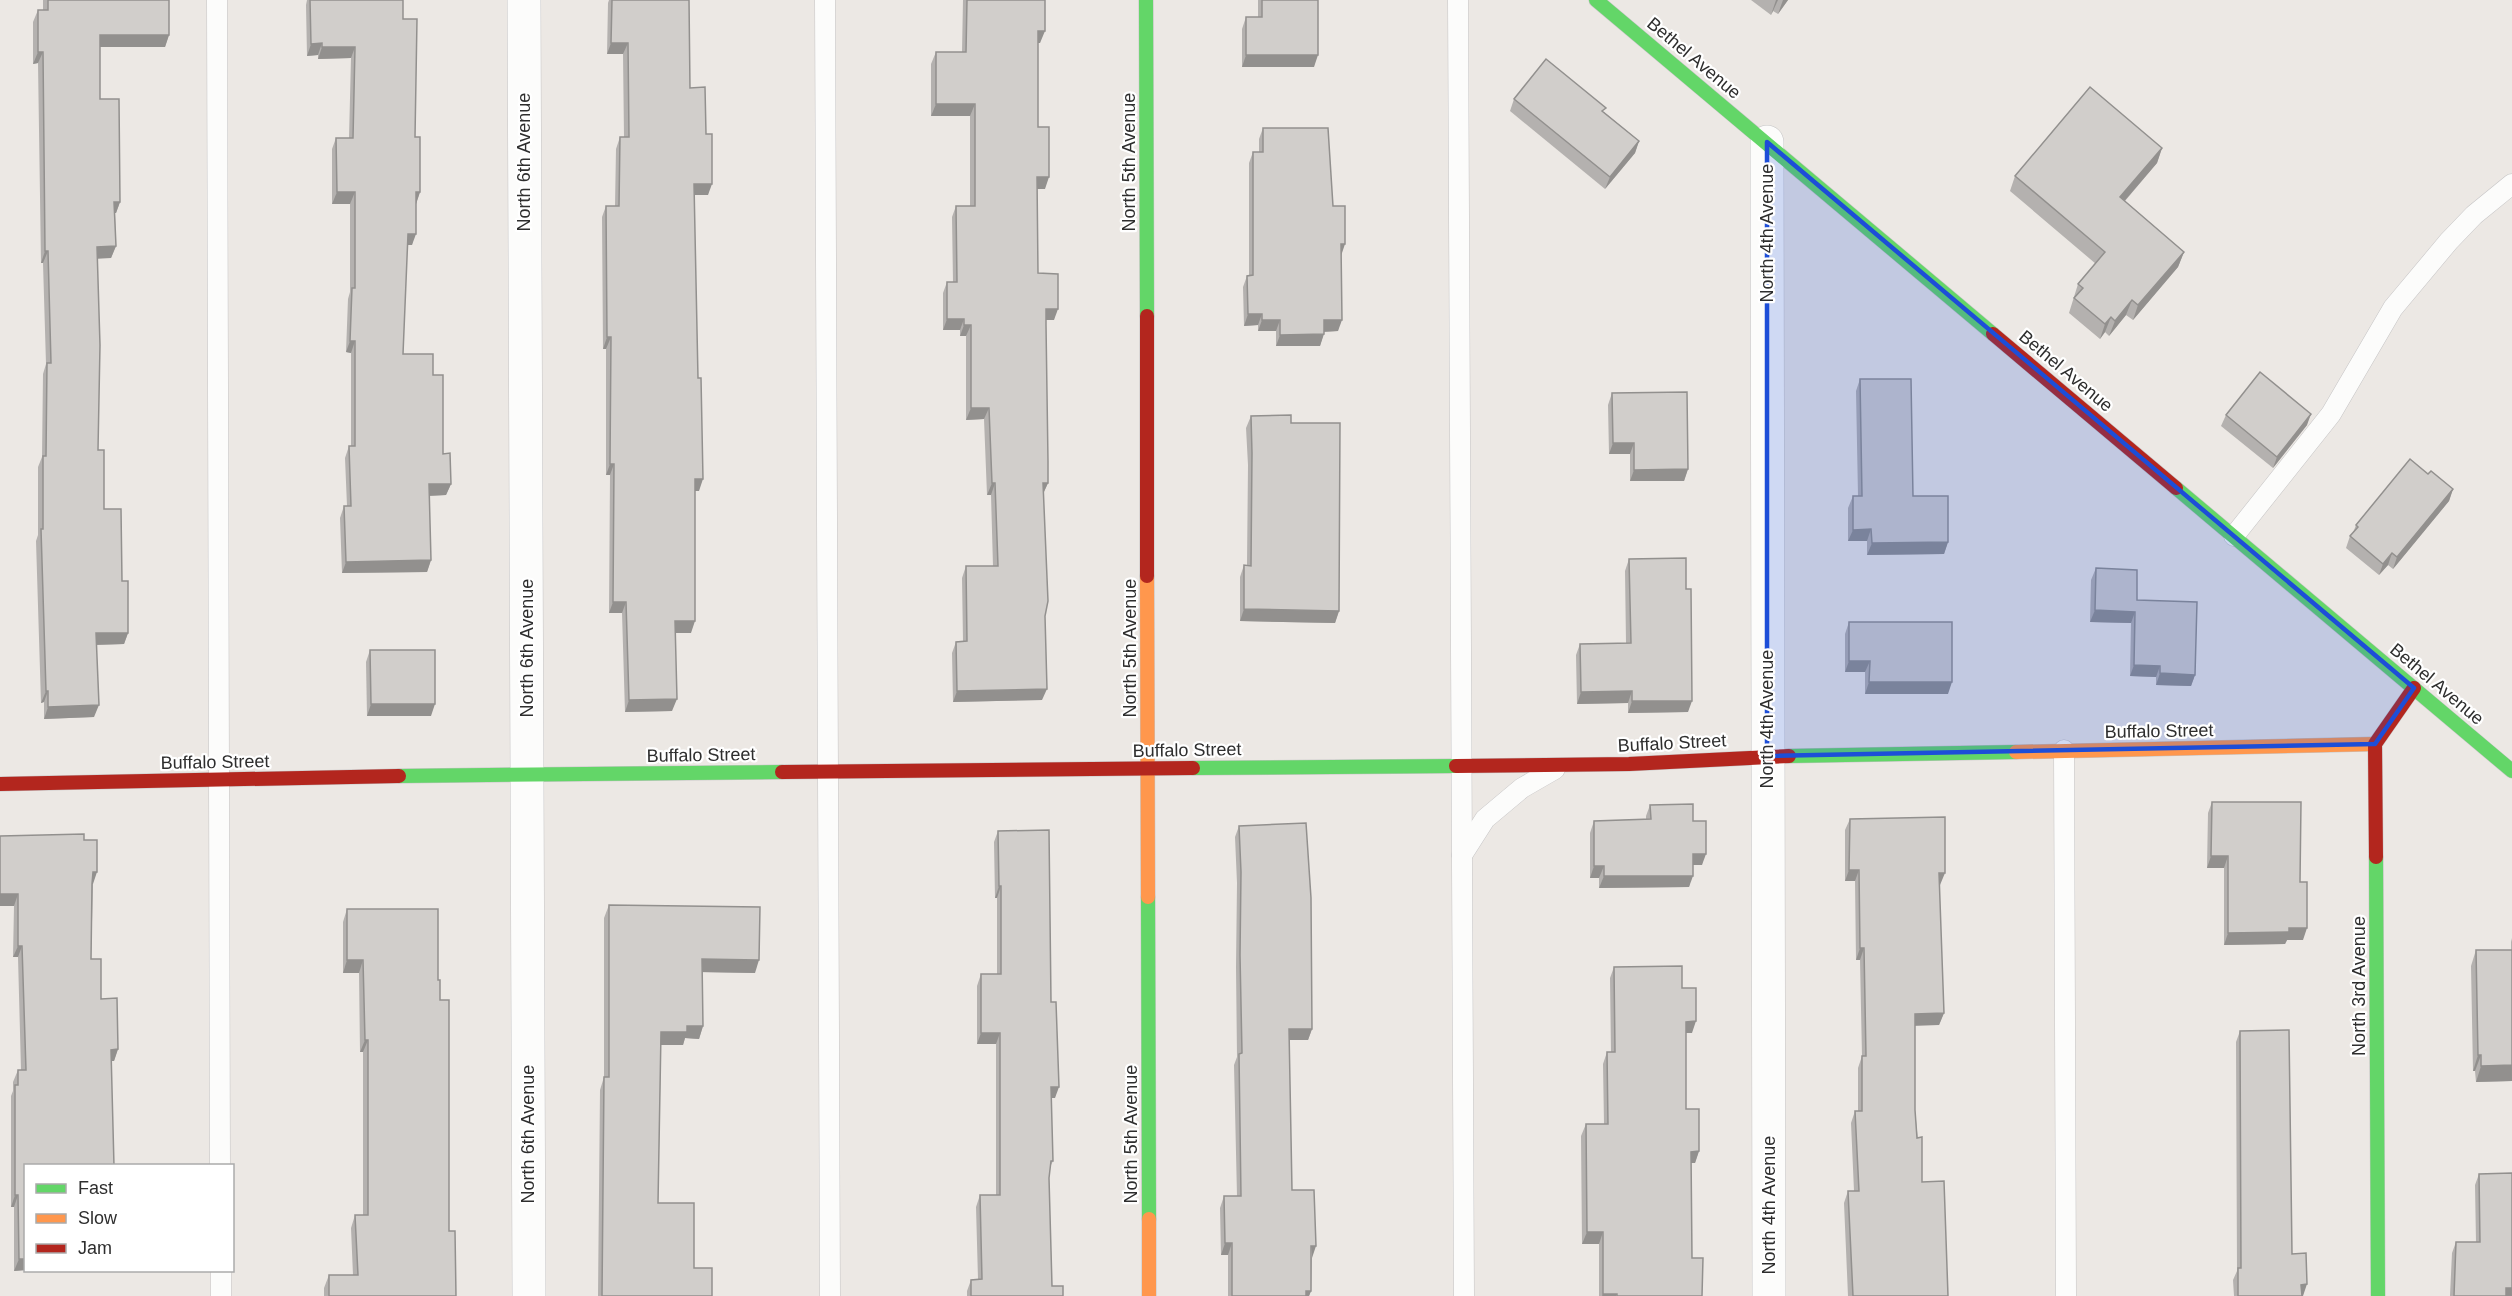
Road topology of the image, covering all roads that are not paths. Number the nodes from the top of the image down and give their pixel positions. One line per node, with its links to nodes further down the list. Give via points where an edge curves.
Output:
1 (217, 0): 20 (lane)
2 (524, 0): 19 (street, North 6th Avenue)
3 (825, 0): 18 (lane)
4 (1146, 0): 16 (street, North 5th Avenue)
5 (1458, 0): 15 (lane)
6 (1596, 0): 7 (street, Bethel Avenue)
7 (1767, 142): 9 (street, Bethel Avenue); 13 (street, North 4th Avenue)
8 (2512, 184): 9 (lane, via 2449,241 2393,308 2331,414)
9 (2234, 536): 10 (street, Bethel Avenue)
10 (2414, 688): 11 (street); 17 (street, Bethel Avenue)
11 (2375, 744): 12 (street, Buffalo Street); 32 (street, North 3rd Avenue)
12 (2064, 750): 13 (street, Buffalo Street); 31 (lane)
13 (1767, 756): 14 (street, Buffalo Street); 30 (street, North 4th Avenue)
14 (1561, 765): 15 (street, Buffalo Street); 22 (lane, via 1522,788 1485,819)
15 (1462, 766): 16 (street, Buffalo Street); 22 (lane)
16 (1148, 768): 18 (street, Buffalo Street); 28 (street, North 5th Avenue)
17 (2512, 771)
18 (828, 772): 19 (street, Buffalo Street); 27 (lane)
19 (527, 774): 20 (street, Buffalo Street); 26 (street, North 6th Avenue)
20 (219, 780): 21 (street, Buffalo Street); 23 (lane)
21 (0, 784)
22 (1462, 855): 29 (lane)
23 (220, 1164)
24 (221, 1272): 25 (lane)
25 (221, 1296)
26 (529, 1296)
27 (830, 1296)
28 (1149, 1296)
29 (1464, 1296)
30 (1769, 1296)
31 (2066, 1296)
32 (2378, 1296)

